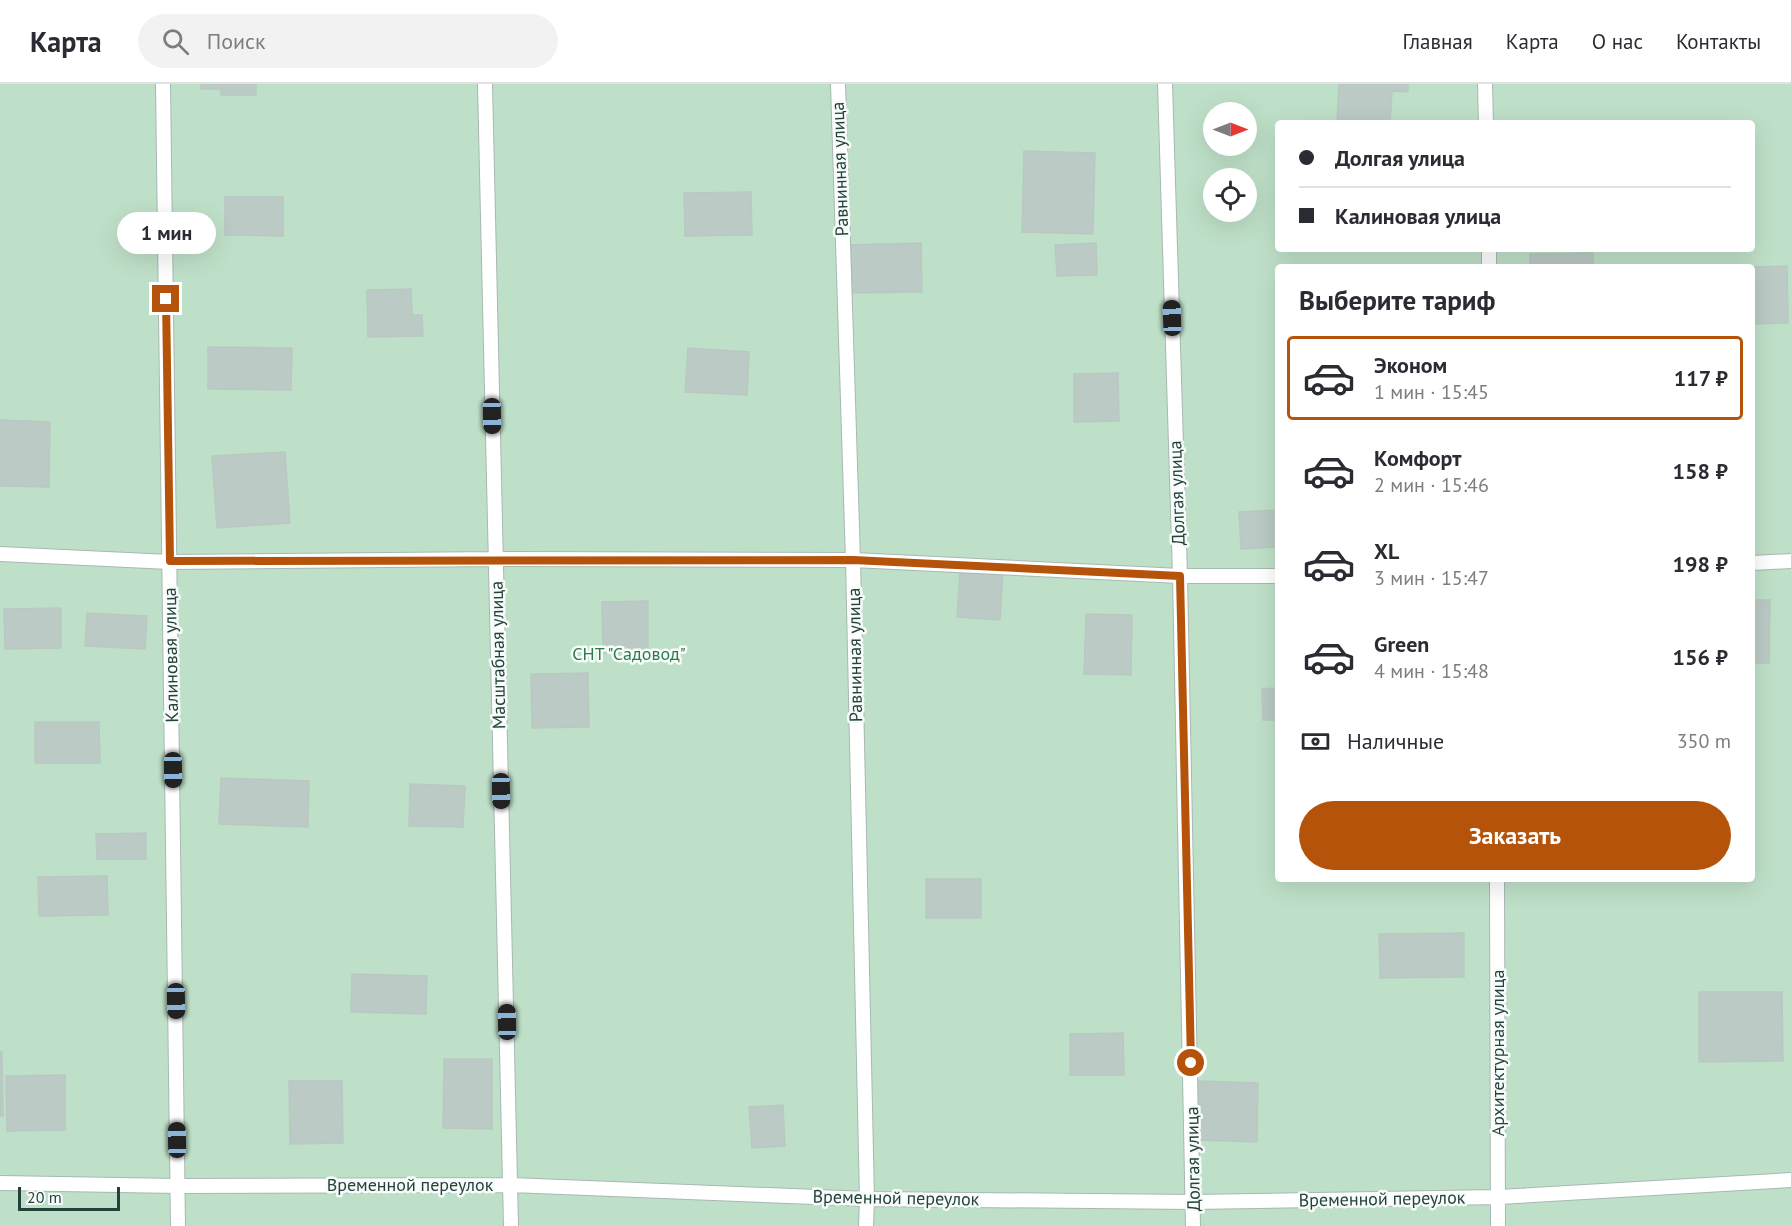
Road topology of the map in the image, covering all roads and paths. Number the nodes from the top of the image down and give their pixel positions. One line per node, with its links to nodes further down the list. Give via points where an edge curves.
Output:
1 (163, 84): 10 (lane, Калиновая улица)
2 (485, 84): 8 (lane, Масштабная улица)
3 (838, 84): 9 (lane, Равнинная улица)
4 (1165, 84): 13 (lane, Долгая улица)
5 (1485, 84): 6 (lane)
6 (1486, 120)
7 (0, 554): 10 (lane)
8 (496, 559): 9 (lane); 10 (lane); 18 (lane, Масштабная улица)
9 (853, 560): 13 (lane); 21 (lane, Равнинная улица)
10 (170, 561): 19 (lane, Калиновая улица)
11 (1791, 561): 12 (lane)
12 (1755, 563)
13 (1180, 576): 14 (lane); 22 (lane, Долгая улица)
14 (1275, 576)
15 (1497, 882): 20 (lane, Архитектурная улица)
16 (1791, 1180): 20 (lane, Временной переулок)
17 (0, 1183): 19 (lane, Временной переулок)
18 (511, 1185): 19 (lane, Временной переулок); 21 (lane, Временной переулок); 24 (lane, Масштабная улица)
19 (178, 1186): 23 (lane, Калиновая улица)
20 (1499, 1197): 22 (lane, Временной переулок); 27 (lane, Архитектурная улица)
21 (867, 1198): 22 (lane, Временной переулок); 25 (lane, Равнинная улица)
22 (1194, 1202): 26 (lane, Долгая улица)
23 (178, 1226)
24 (511, 1226)
25 (866, 1226)
26 (1193, 1226)
27 (1498, 1226)

